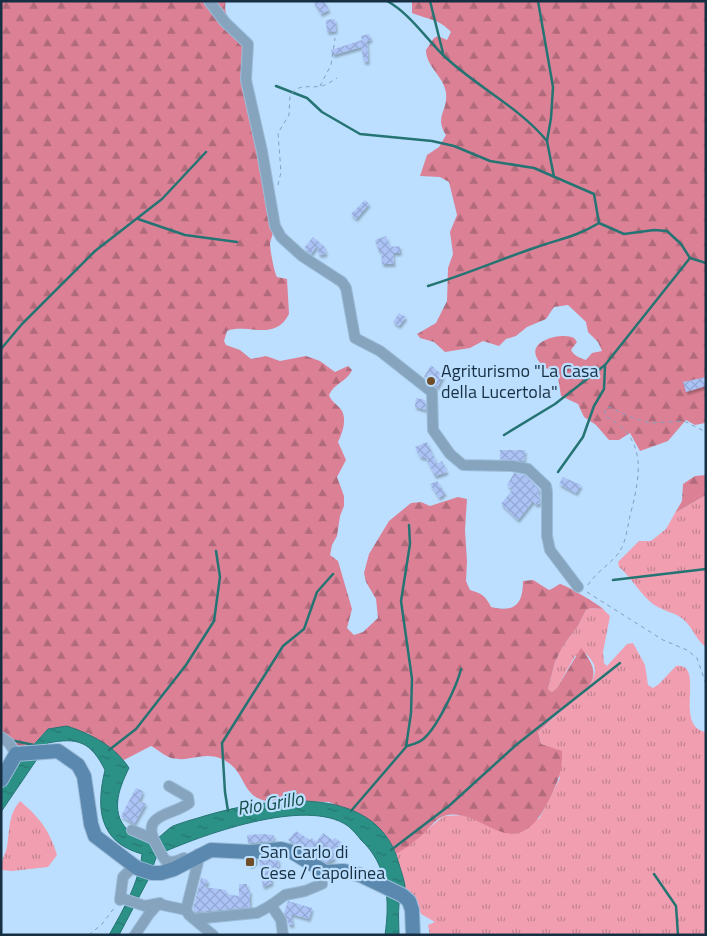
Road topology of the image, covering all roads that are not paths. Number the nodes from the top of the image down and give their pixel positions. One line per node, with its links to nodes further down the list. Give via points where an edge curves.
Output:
1 (209, 1): 2 (street, via 248,44 246,80 275,226 281,237 302,256 342,282 346,288 355,338 380,351 432,392 433,430 450,454 463,465 528,469 546,486 550,550)
2 (578, 586)
3 (1, 737): 4 (street)
4 (20, 753): 5 (street); 10 (street, via 53,750 71,758 84,776 95,836)
5 (1, 780)
6 (169, 786): 8 (street, via 188,797 189,804 158,818 151,829)
7 (132, 830): 8 (street)
8 (153, 839): 9 (street, via 164,858 174,862)
9 (200, 854): 10 (street, via 174,869 152,873); 11 (street, via 220,850 252,857 281,849); 14 (street)
10 (135, 867): 12 (street, via 123,877 122,899 141,905)
11 (318, 868): 13 (street, via 322,884 285,895); 19 (street, via 325,872 344,871 360,875 402,895 412,910)
12 (161, 904): 14 (street); 16 (street, via 149,914)
13 (272, 905): 15 (street, via 249,915); 18 (street, via 282,920)
14 (186, 910): 15 (street)
15 (196, 919): 17 (street)
16 (135, 935)
17 (212, 935)
18 (283, 935)
19 (413, 935)

